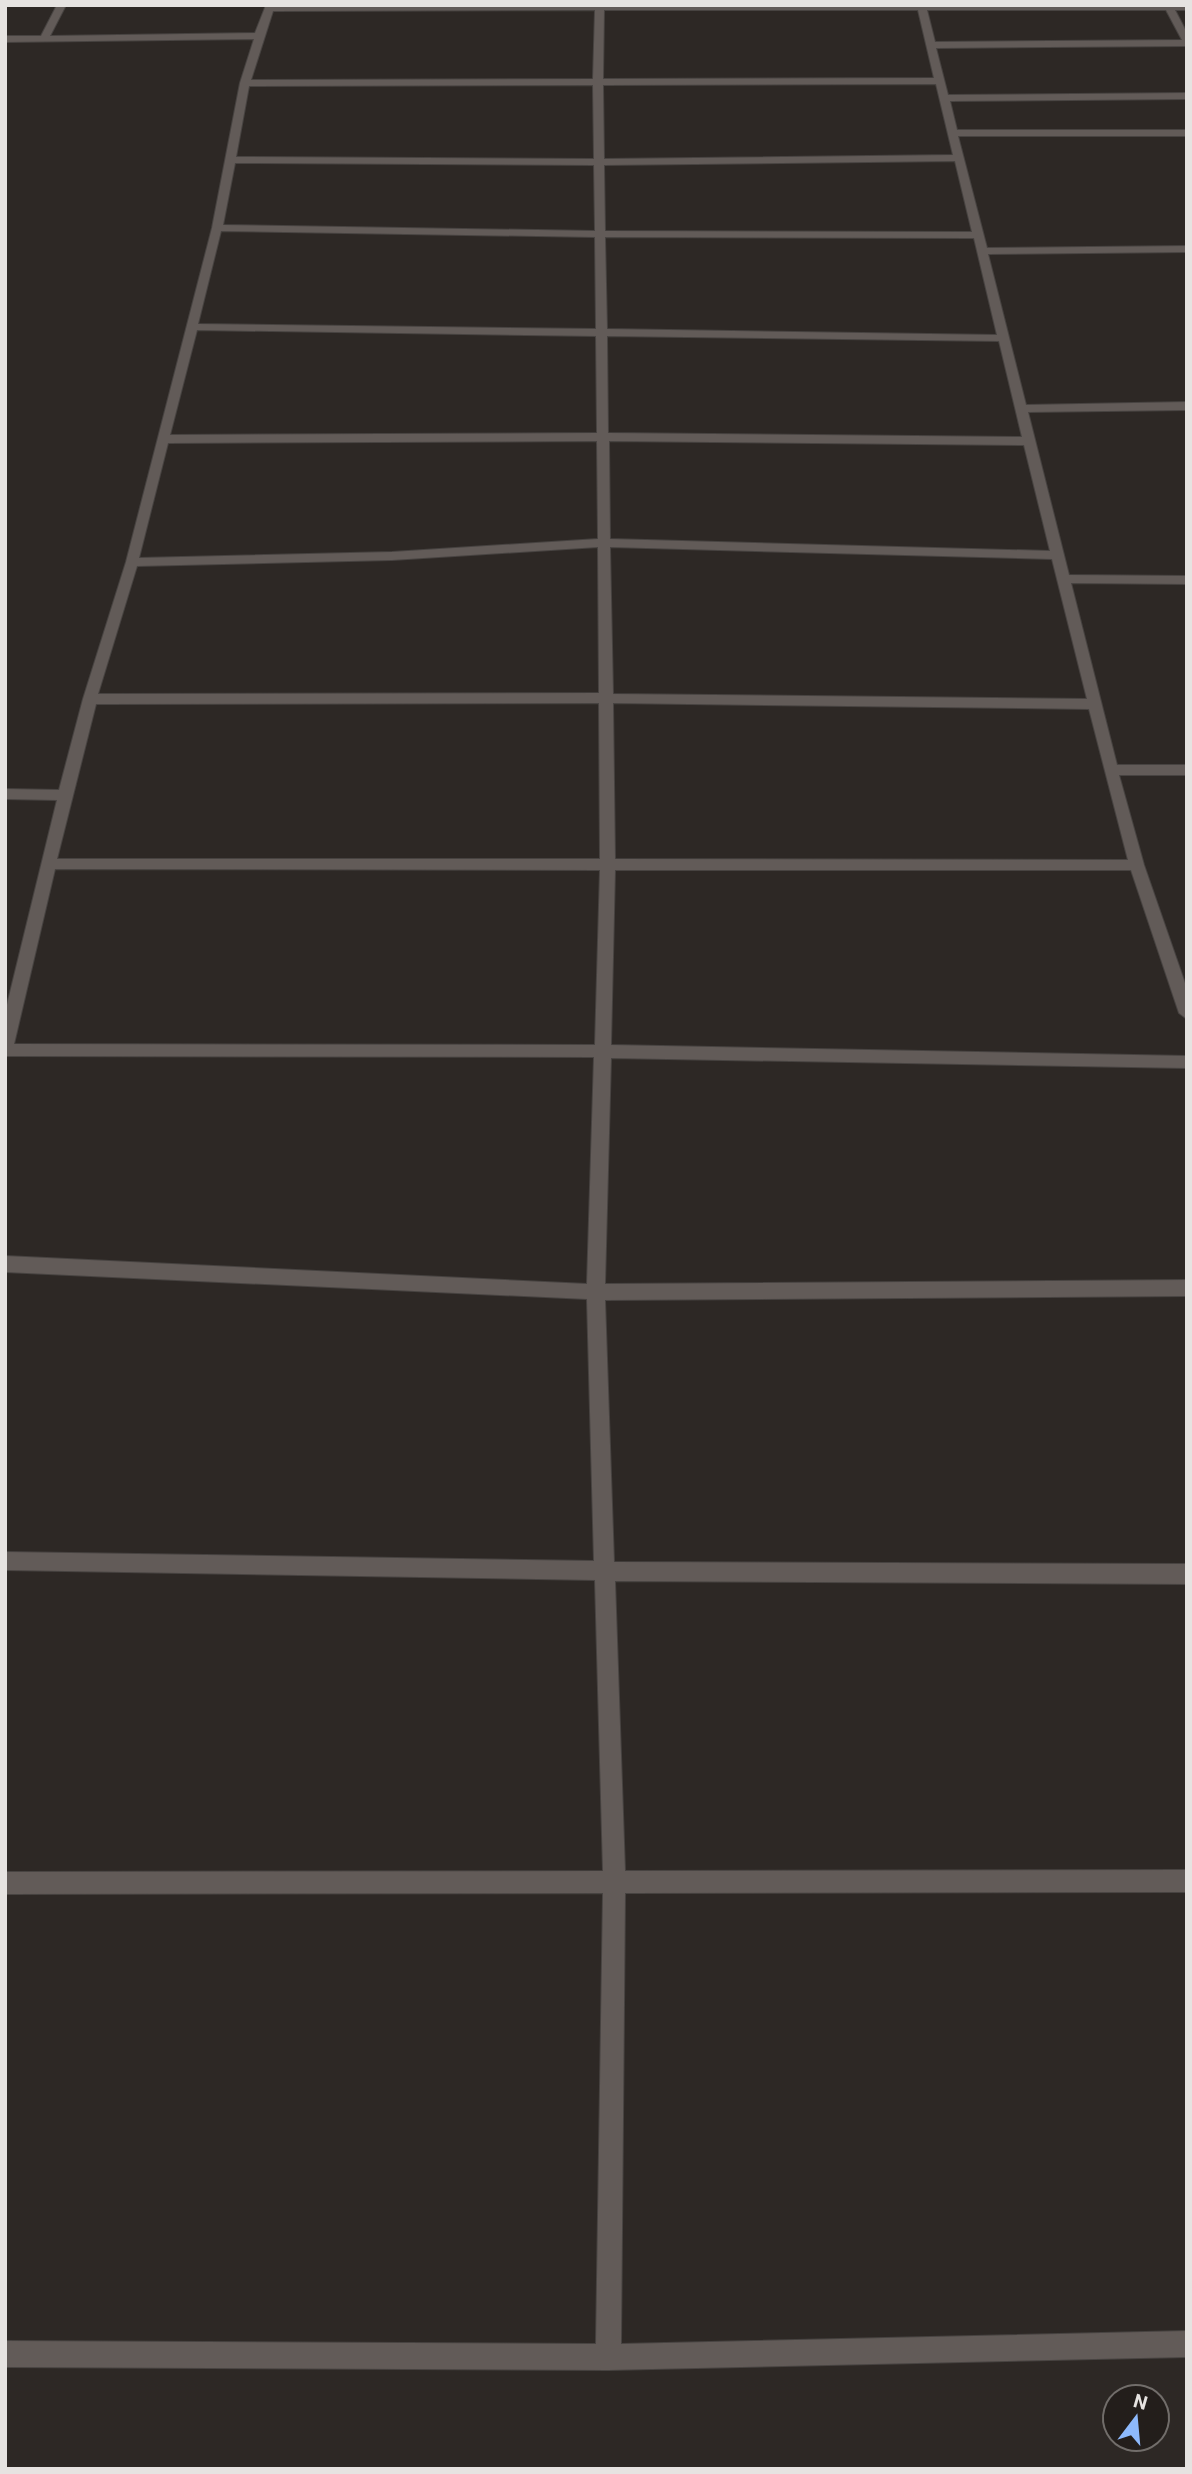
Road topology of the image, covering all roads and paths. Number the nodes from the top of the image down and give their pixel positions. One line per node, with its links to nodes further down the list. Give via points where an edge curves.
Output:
1 (62, 5): 9 (street)
2 (922, 6): 3 (street); 5 (street); 11 (street)
3 (1169, 6): 6 (street); 10 (street)
4 (271, 7): 5 (street); 7 (street)
5 (600, 7): 12 (street)
6 (1187, 7)
7 (259, 36): 9 (street); 14 (street)
8 (5, 39): 9 (street)
9 (44, 39)
10 (1187, 42): 11 (street)
11 (931, 45): 13 (street)
12 (598, 81): 13 (street); 14 (street); 21 (street)
13 (941, 81): 16 (street)
14 (245, 83): 20 (street)
15 (1187, 96): 16 (street)
16 (944, 98): 17 (street)
17 (954, 133): 18 (street); 19 (street)
18 (1187, 133)
19 (960, 158): 21 (street); 24 (street)
20 (231, 160): 21 (street); 22 (street)
21 (599, 162): 23 (street)
22 (217, 228): 23 (street); 27 (street)
23 (600, 234): 24 (street); 28 (street)
24 (979, 235): 26 (street)
25 (1187, 249): 26 (street)
26 (982, 251): 29 (street)
27 (191, 327): 28 (street); 33 (street)
28 (601, 333): 29 (street); 32 (street)
29 (1004, 338): 31 (street)
30 (1187, 406): 31 (street)
31 (1021, 409): 34 (street)
32 (602, 437): 33 (street); 34 (street); 35 (street)
33 (162, 439): 37 (street)
34 (1029, 441): 36 (street)
35 (603, 543): 36 (street); 37 (street, via 392,556); 40 (street)
36 (1058, 555): 38 (street)
37 (132, 562): 41 (street)
38 (1064, 579): 39 (street); 42 (street)
39 (1187, 580)
40 (605, 698): 41 (street); 42 (street); 48 (street)
41 (90, 699): 46 (street)
42 (1095, 704): 43 (street)
43 (1111, 770): 44 (street); 49 (street)
44 (1187, 770)
45 (5, 794): 46 (street)
46 (65, 796): 47 (street)
47 (48, 863): 48 (street); 51 (street)
48 (608, 865): 49 (street); 52 (street)
49 (1137, 865): 50 (street)
50 (1186, 1002)
51 (5, 1049): 52 (street)
52 (602, 1051): 53 (street); 56 (street)
53 (1187, 1062)
54 (5, 1264): 56 (street)
55 (1187, 1288): 56 (street)
56 (596, 1292): 58 (street)
57 (5, 1561): 58 (street)
58 (603, 1571): 59 (street); 60 (street)
59 (1187, 1574)
60 (614, 1880): 61 (street); 62 (street); 65 (street)
61 (1187, 1881)
62 (5, 1883)
63 (1187, 2343): 65 (street)
64 (5, 2354): 65 (street)
65 (608, 2357)

